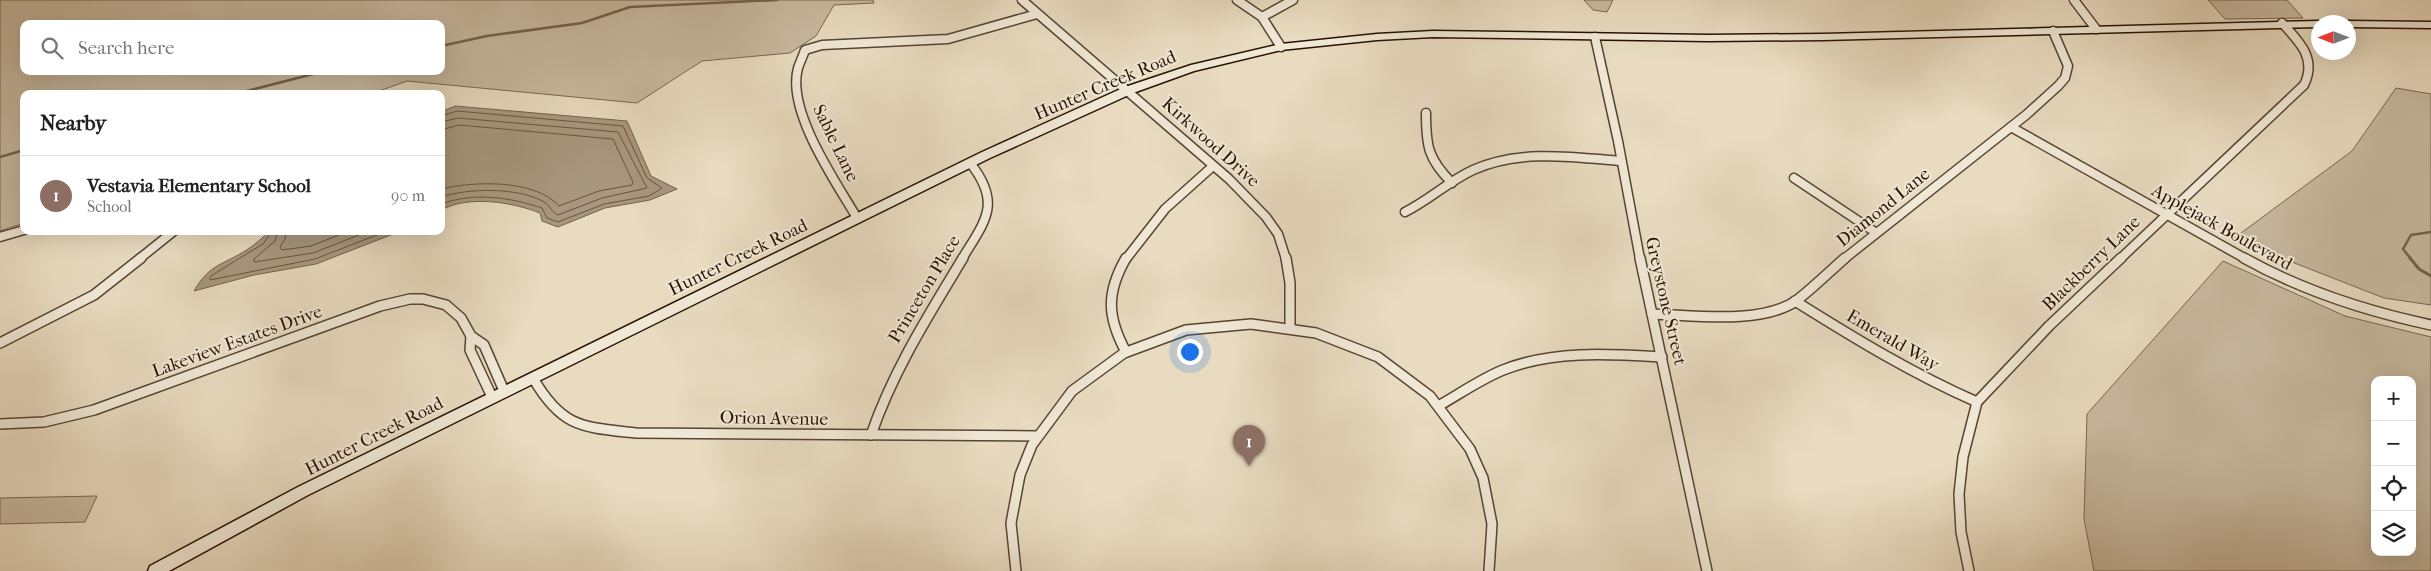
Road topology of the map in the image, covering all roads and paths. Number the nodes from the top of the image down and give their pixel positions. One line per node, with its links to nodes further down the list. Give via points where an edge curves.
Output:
1 (1022, 0): 5 (street, Kirkwood Drive)
2 (1237, 0): 6 (street)
3 (1293, 0): 6 (street)
4 (2074, 0): 11 (street)
5 (1037, 14): 15 (street, via 948,40 822,45); 16 (street, Kirkwood Drive)
6 (1262, 17): 14 (street)
7 (2282, 23): 8 (main road, Hunter Creek Road); 11 (main road, Hunter Creek Road); 25 (street, Blackberry Lane, via 2307,52 2308,80)
8 (2311, 24)
9 (2356, 24): 10 (main road)
10 (2431, 25)
11 (2096, 29): 12 (main road, Hunter Creek Road)
12 (2053, 31): 13 (main road, Hunter Creek Road, via 1823,38); 18 (street, Diamond Lane, via 2067,63 2066,76 2058,87)
13 (1595, 37): 14 (main road, Hunter Creek Road, via 1433,34); 19 (street, Greystone Street)
14 (1282, 48): 16 (main road, Hunter Creek Road, via 1191,68)
15 (805, 50): 26 (street, Sable Lane, via 797,68 803,121)
16 (1129, 90): 20 (main road, Hunter Creek Road); 21 (street, Kirkwood Drive)
17 (1426, 113): 23 (street, via 1427,150 1436,167)
18 (2011, 127): 25 (street, Applejack Boulevard); 28 (street, Diamond Lane)
19 (1620, 161): 23 (street, via 1516,158 1481,167); 32 (street, Greystone Street)
20 (971, 164): 26 (main road, Hunter Creek Road); 45 (street, Princeton Place, via 986,182 990,199 986,217 903,354 880,405)
21 (1213, 166): 34 (street, Kirkwood Drive, via 1252,201 1278,234 1289,272); 37 (street, via 1184,187 1161,210 1126,257 1114,281 1110,313 1116,335)
22 (1794, 178): 28 (street)
23 (1452, 183): 24 (street)
24 (1405, 212)
25 (2166, 214): 33 (street, Applejack Boulevard, via 2280,278 2373,312); 42 (street, Blackberry Lane, via 2049,326)
26 (857, 218): 39 (main road, Hunter Creek Road)
27 (20, 231): 30 (street)
28 (1875, 232): 31 (street, Diamond Lane)
29 (169, 235): 36 (street, via 94,295)
30 (0, 237)
31 (1795, 301): 32 (street, Diamond Lane, via 1779,310 1748,316); 42 (street, Emerald Way, via 1879,353)
32 (1652, 314): 38 (street, Greystone Street)
33 (2431, 325)
34 (1290, 326): 37 (street, via 1257,323 1206,326 1157,338); 43 (street, via 1338,338 1383,359 1404,372)
35 (471, 336): 40 (street, Lakeview Estates Drive, via 484,345); 41 (street, Lakeview Estates Drive, via 470,350); 44 (street, Lakeview Estates Drive, via 461,318 446,305 424,298 402,300 94,410 44,422)
36 (0, 343)
37 (1126, 352): 46 (street, via 1084,379 1066,396)
38 (1662, 357): 43 (street, via 1608,354 1538,359 1489,376); 50 (street, Greystone Street)
39 (533, 378): 40 (main road, Hunter Creek Road); 45 (street, Orion Avenue, via 558,413 580,424 607,430)
40 (504, 391): 41 (main road, Hunter Creek Road)
41 (492, 397): 47 (main road, Hunter Creek Road, via 303,491)
42 (1977, 402): 51 (street, Blackberry Lane, via 1963,457 1959,494 1961,532)
43 (1440, 405): 49 (street, via 1474,456 1486,489 1493,537)
44 (0, 424)
45 (871, 435): 46 (street, Orion Avenue)
46 (1036, 436): 48 (street, via 1026,455 1014,498 1011,543)
47 (155, 571)
48 (1016, 571)
49 (1489, 571)
50 (1707, 571)
51 (1969, 571)

